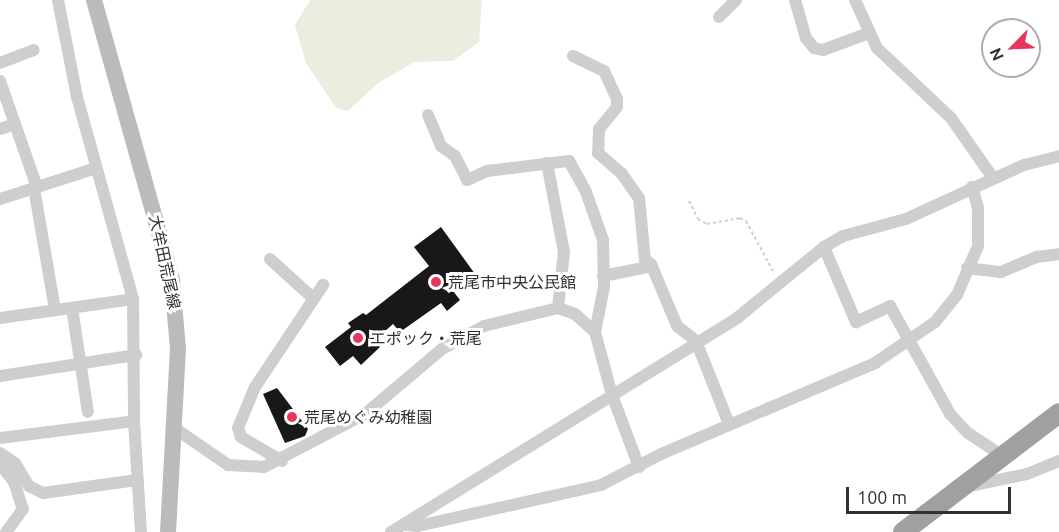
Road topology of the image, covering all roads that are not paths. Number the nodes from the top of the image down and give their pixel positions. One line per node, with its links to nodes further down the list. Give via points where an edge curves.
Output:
1 (58, 0): 17 (street, via 63,41)
2 (94, 0): 46 (main road, 大牟田荒尾線, via 172,280 178,348)
3 (736, 0): 6 (street)
4 (795, 0): 7 (street, via 806,38 814,48 823,50)
5 (855, 0): 7 (street)
6 (719, 17)
7 (869, 33): 18 (street, via 893,66 951,118)
8 (34, 50): 10 (street)
9 (573, 56): 25 (street, via 603,71 618,99 617,107 599,129 598,153 622,174 639,198 645,260)
10 (0, 63)
11 (0, 81): 13 (street)
12 (428, 115): 16 (street, via 441,146 455,156 467,180 487,171)
13 (15, 124): 14 (street); 19 (street)
14 (0, 129)
15 (1058, 160): 18 (street)
16 (547, 163): 27 (street, via 569,161 577,171 600,227); 32 (street, via 564,252)
17 (96, 168): 19 (street); 30 (street)
18 (993, 178): 20 (street)
19 (35, 187): 21 (street); 33 (street)
20 (972, 187): 22 (street, via 906,219 861,229); 26 (street, via 978,208 978,246)
21 (0, 199)
22 (824, 248): 36 (street, via 738,318); 37 (street, via 856,322 890,306)
23 (1059, 254): 26 (street, via 1036,257 1001,272)
24 (270, 259): 29 (street)
25 (652, 266): 27 (street); 36 (street, via 677,326)
26 (967, 268): 37 (street, via 946,312)
27 (603, 276): 35 (street)
28 (322, 285): 29 (street)
29 (314, 298): 50 (street, via 260,378 238,428 241,437)
30 (134, 299): 31 (street); 38 (street)
31 (72, 308): 33 (street); 39 (street)
32 (558, 308): 35 (street, via 575,314); 50 (street, via 484,326 442,349 365,414)
33 (55, 310): 34 (street)
34 (0, 318)
35 (595, 332): 41 (street)
36 (696, 341): 41 (street); 45 (street)
37 (908, 343): 45 (street, via 875,363); 49 (street, via 950,414 968,433)
38 (136, 355): 39 (street); 44 (street)
39 (80, 364): 40 (street); 42 (street)
40 (0, 376)
41 (612, 395): 53 (street); 56 (street)
42 (88, 412)
43 (1059, 413): 49 (highway)
44 (134, 421): 47 (street); 54 (street)
45 (729, 424): 53 (street)
46 (173, 426): 50 (street, via 228,465 244,469); 59 (main road, 大牟田荒尾線)
47 (0, 438)
48 (0, 453): 54 (street, via 15,463 29,486 43,493)
49 (1004, 457): 55 (highway)
50 (282, 461)
51 (1059, 461): 55 (street, via 1027,474)
52 (0, 464): 57 (street, via 14,482 23,509)
53 (639, 467): 56 (street, via 601,485 418,526)
54 (137, 480): 58 (street)
55 (965, 487): 61 (highway)
56 (405, 525): 60 (street)
57 (6, 532)
58 (141, 532)
59 (168, 532)
60 (391, 532)
61 (903, 532)

